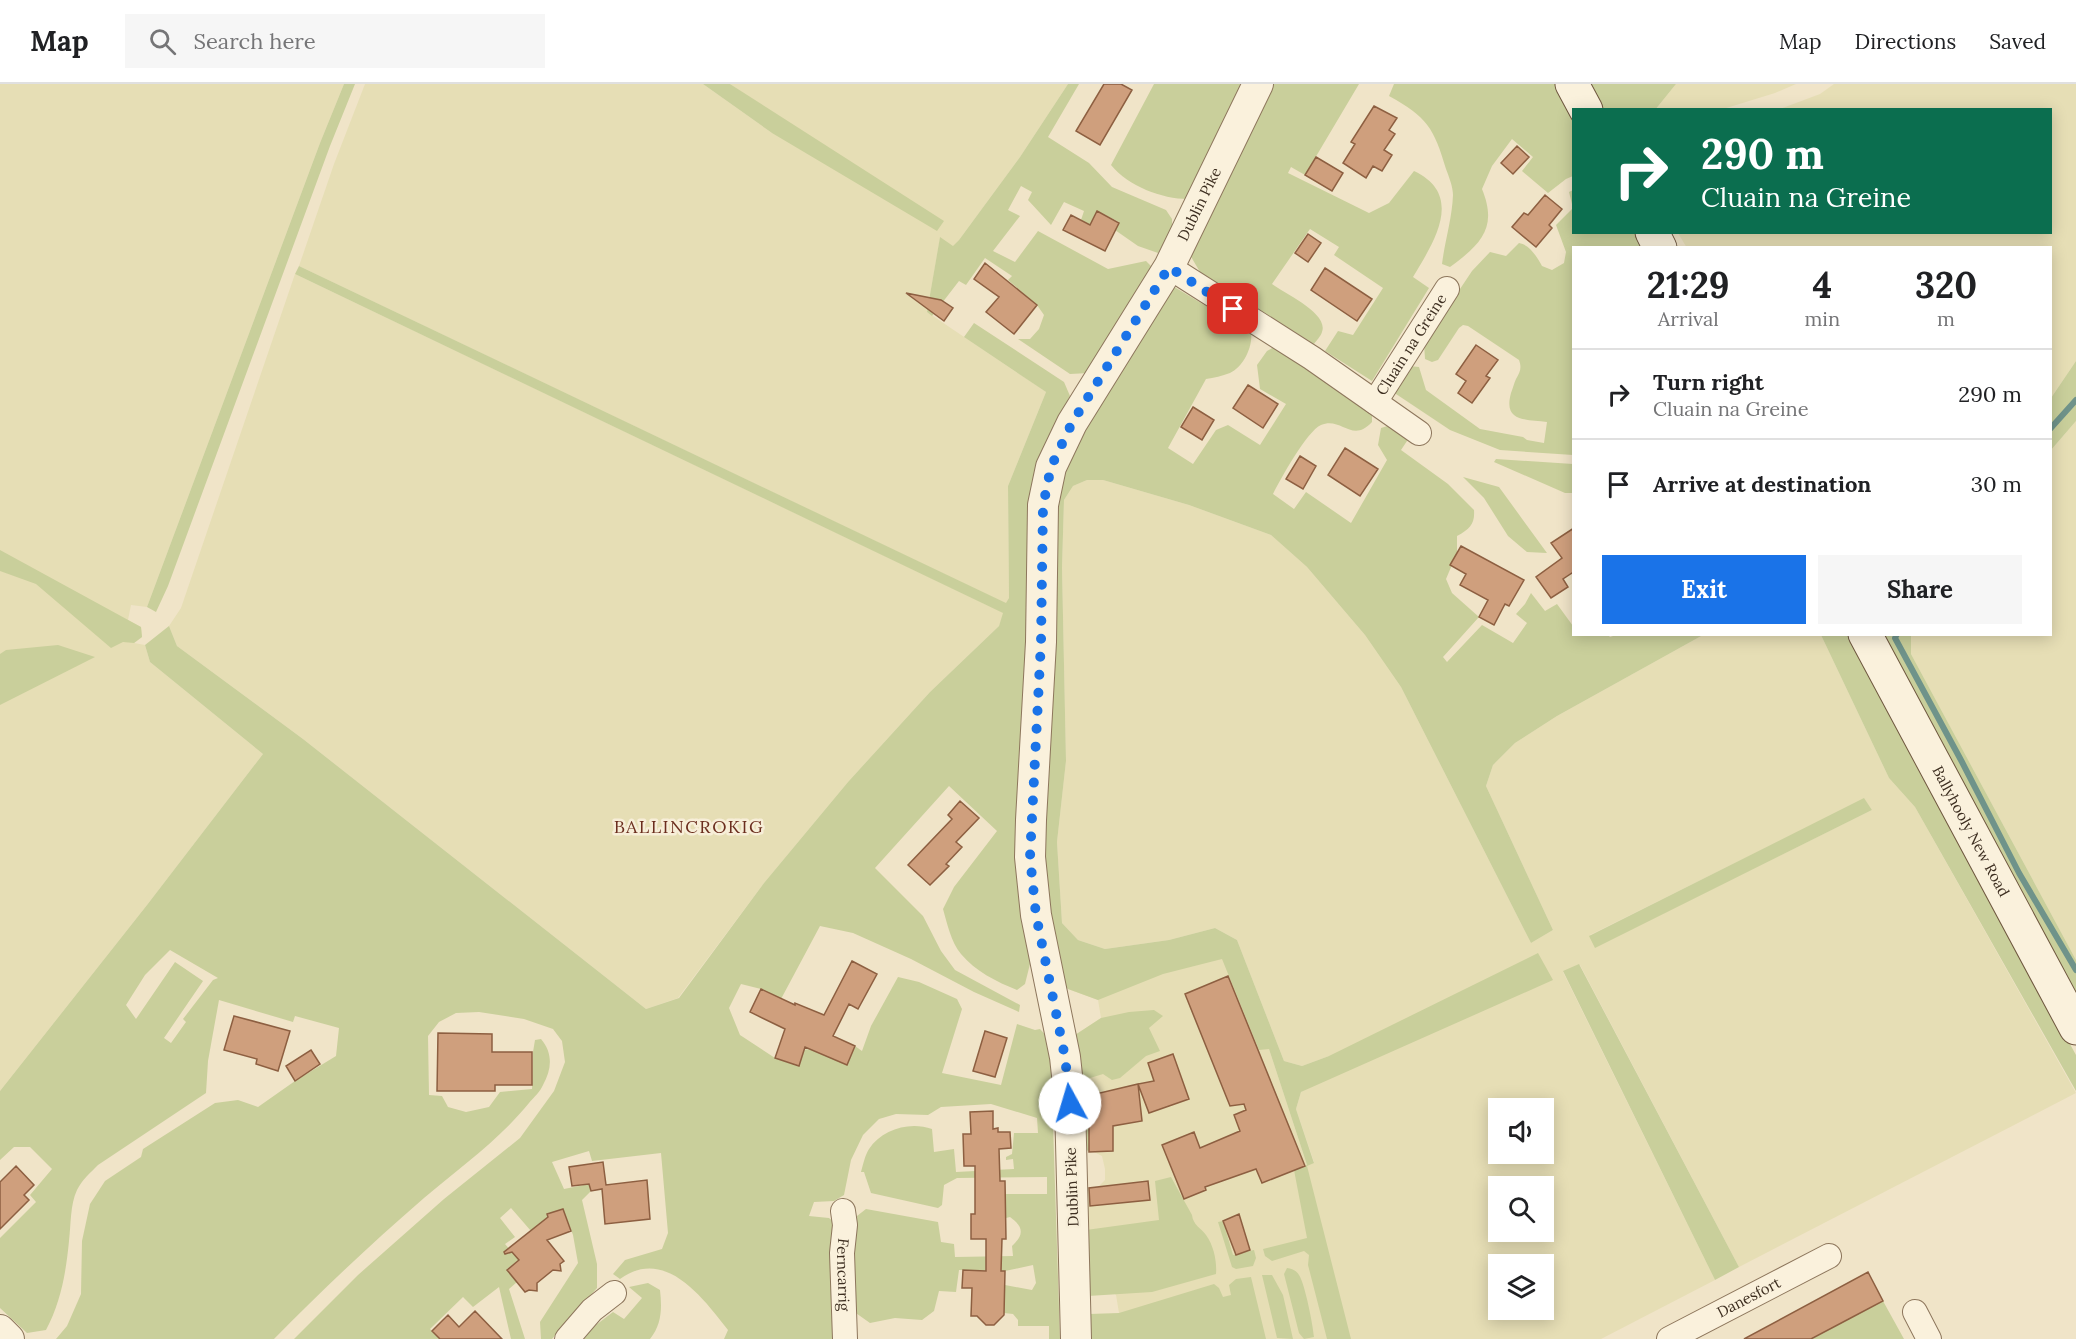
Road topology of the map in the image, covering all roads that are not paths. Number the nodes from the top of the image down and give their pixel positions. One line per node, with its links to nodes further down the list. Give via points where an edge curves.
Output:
1 (1258, 84): 4 (street, Dublin Pike)
2 (1572, 84): 3 (main road)
3 (1585, 108)
4 (1169, 267): 6 (street, Cluain na Greine); 18 (street, Dublin Pike, via 1072,423 1051,467 1043,506 1042,631 1030,857 1036,915 1065,1057 1070,1103)
5 (1447, 289): 6 (street, Cluain na Greine)
6 (1375, 402): 7 (street, Cluain na Greine)
7 (1419, 433)
8 (1866, 636): 9 (main road, Ballyhooly New Road)
9 (2076, 1028)
10 (843, 1211): 17 (street, Ferncarrig)
11 (1829, 1256): 19 (street, Danesfort)
12 (614, 1293): 16 (street, via 592,1310)
13 (1915, 1312): 20 (street)
14 (0, 1330): 15 (street)
15 (9, 1339)
16 (567, 1339)
17 (845, 1339)
18 (1076, 1339)
19 (1669, 1339)
20 (1929, 1339)

